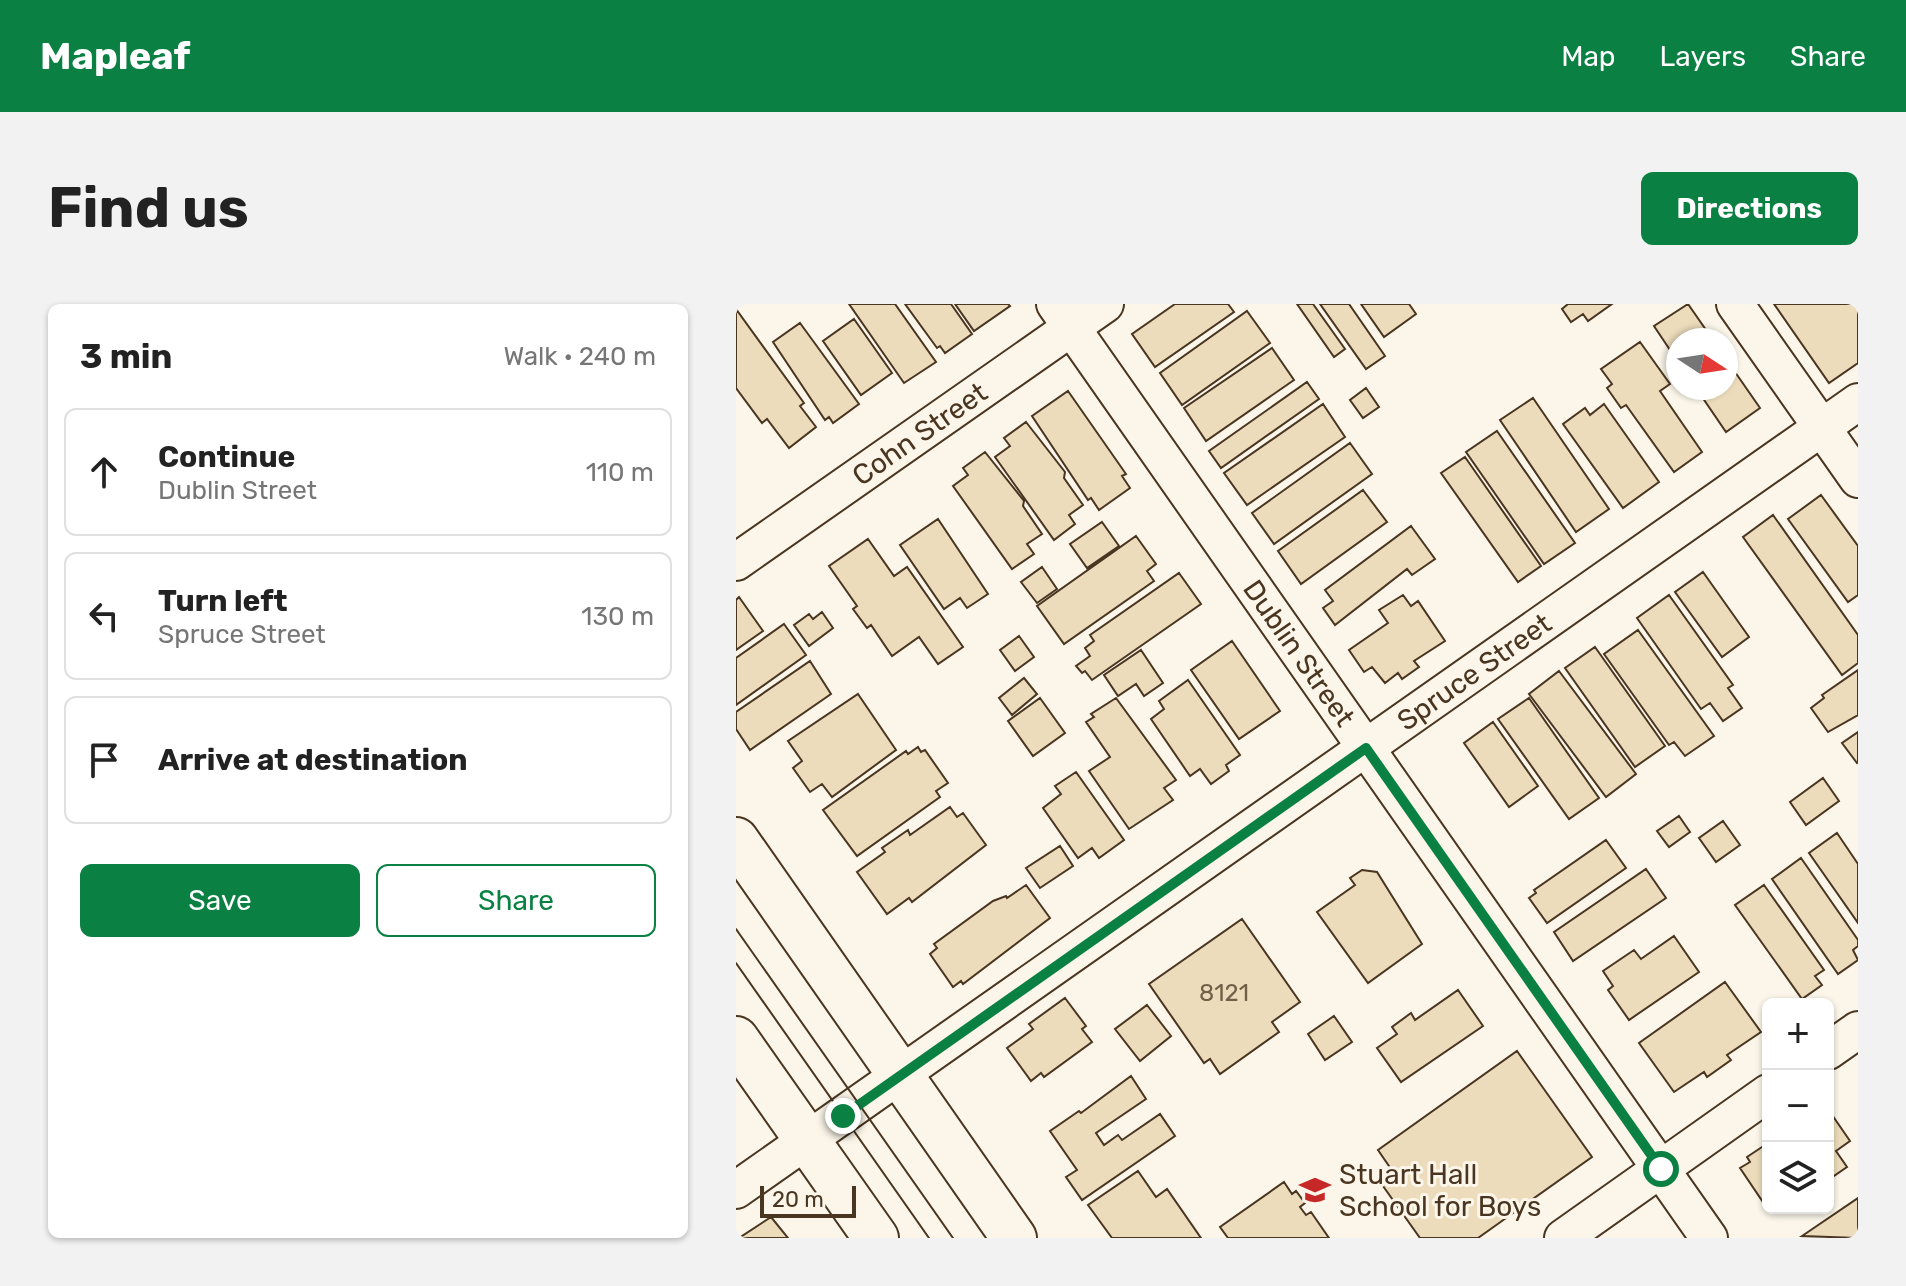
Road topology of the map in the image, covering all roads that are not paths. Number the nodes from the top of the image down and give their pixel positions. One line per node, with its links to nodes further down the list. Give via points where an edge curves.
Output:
1 (1105, 304): 3 (street, Cohn Street)
2 (1735, 304): 5 (street)
3 (1063, 316): 7 (street, Cohn Street); 8 (street, Dublin Street)
4 (1858, 402): 5 (street, Spruce Street)
5 (1821, 427): 6 (street); 8 (street, Spruce Street)
6 (1858, 479)
7 (736, 562)
8 (1366, 748): 13 (street, Spruce Street); 16 (street, Dublin Street)
9 (736, 840): 13 (main road)
10 (1858, 1030): 12 (street)
11 (736, 1039): 15 (main road)
12 (1834, 1047)
13 (900, 1075): 15 (street, Spruce Street); 19 (main road)
14 (1762, 1097): 16 (street)
15 (807, 1140): 17 (street, Spruce Street); 18 (main road)
16 (1661, 1169): 20 (street); 21 (street, Dublin Street)
17 (736, 1190)
18 (876, 1238)
19 (1014, 1238)
20 (1563, 1238)
21 (1709, 1238)

